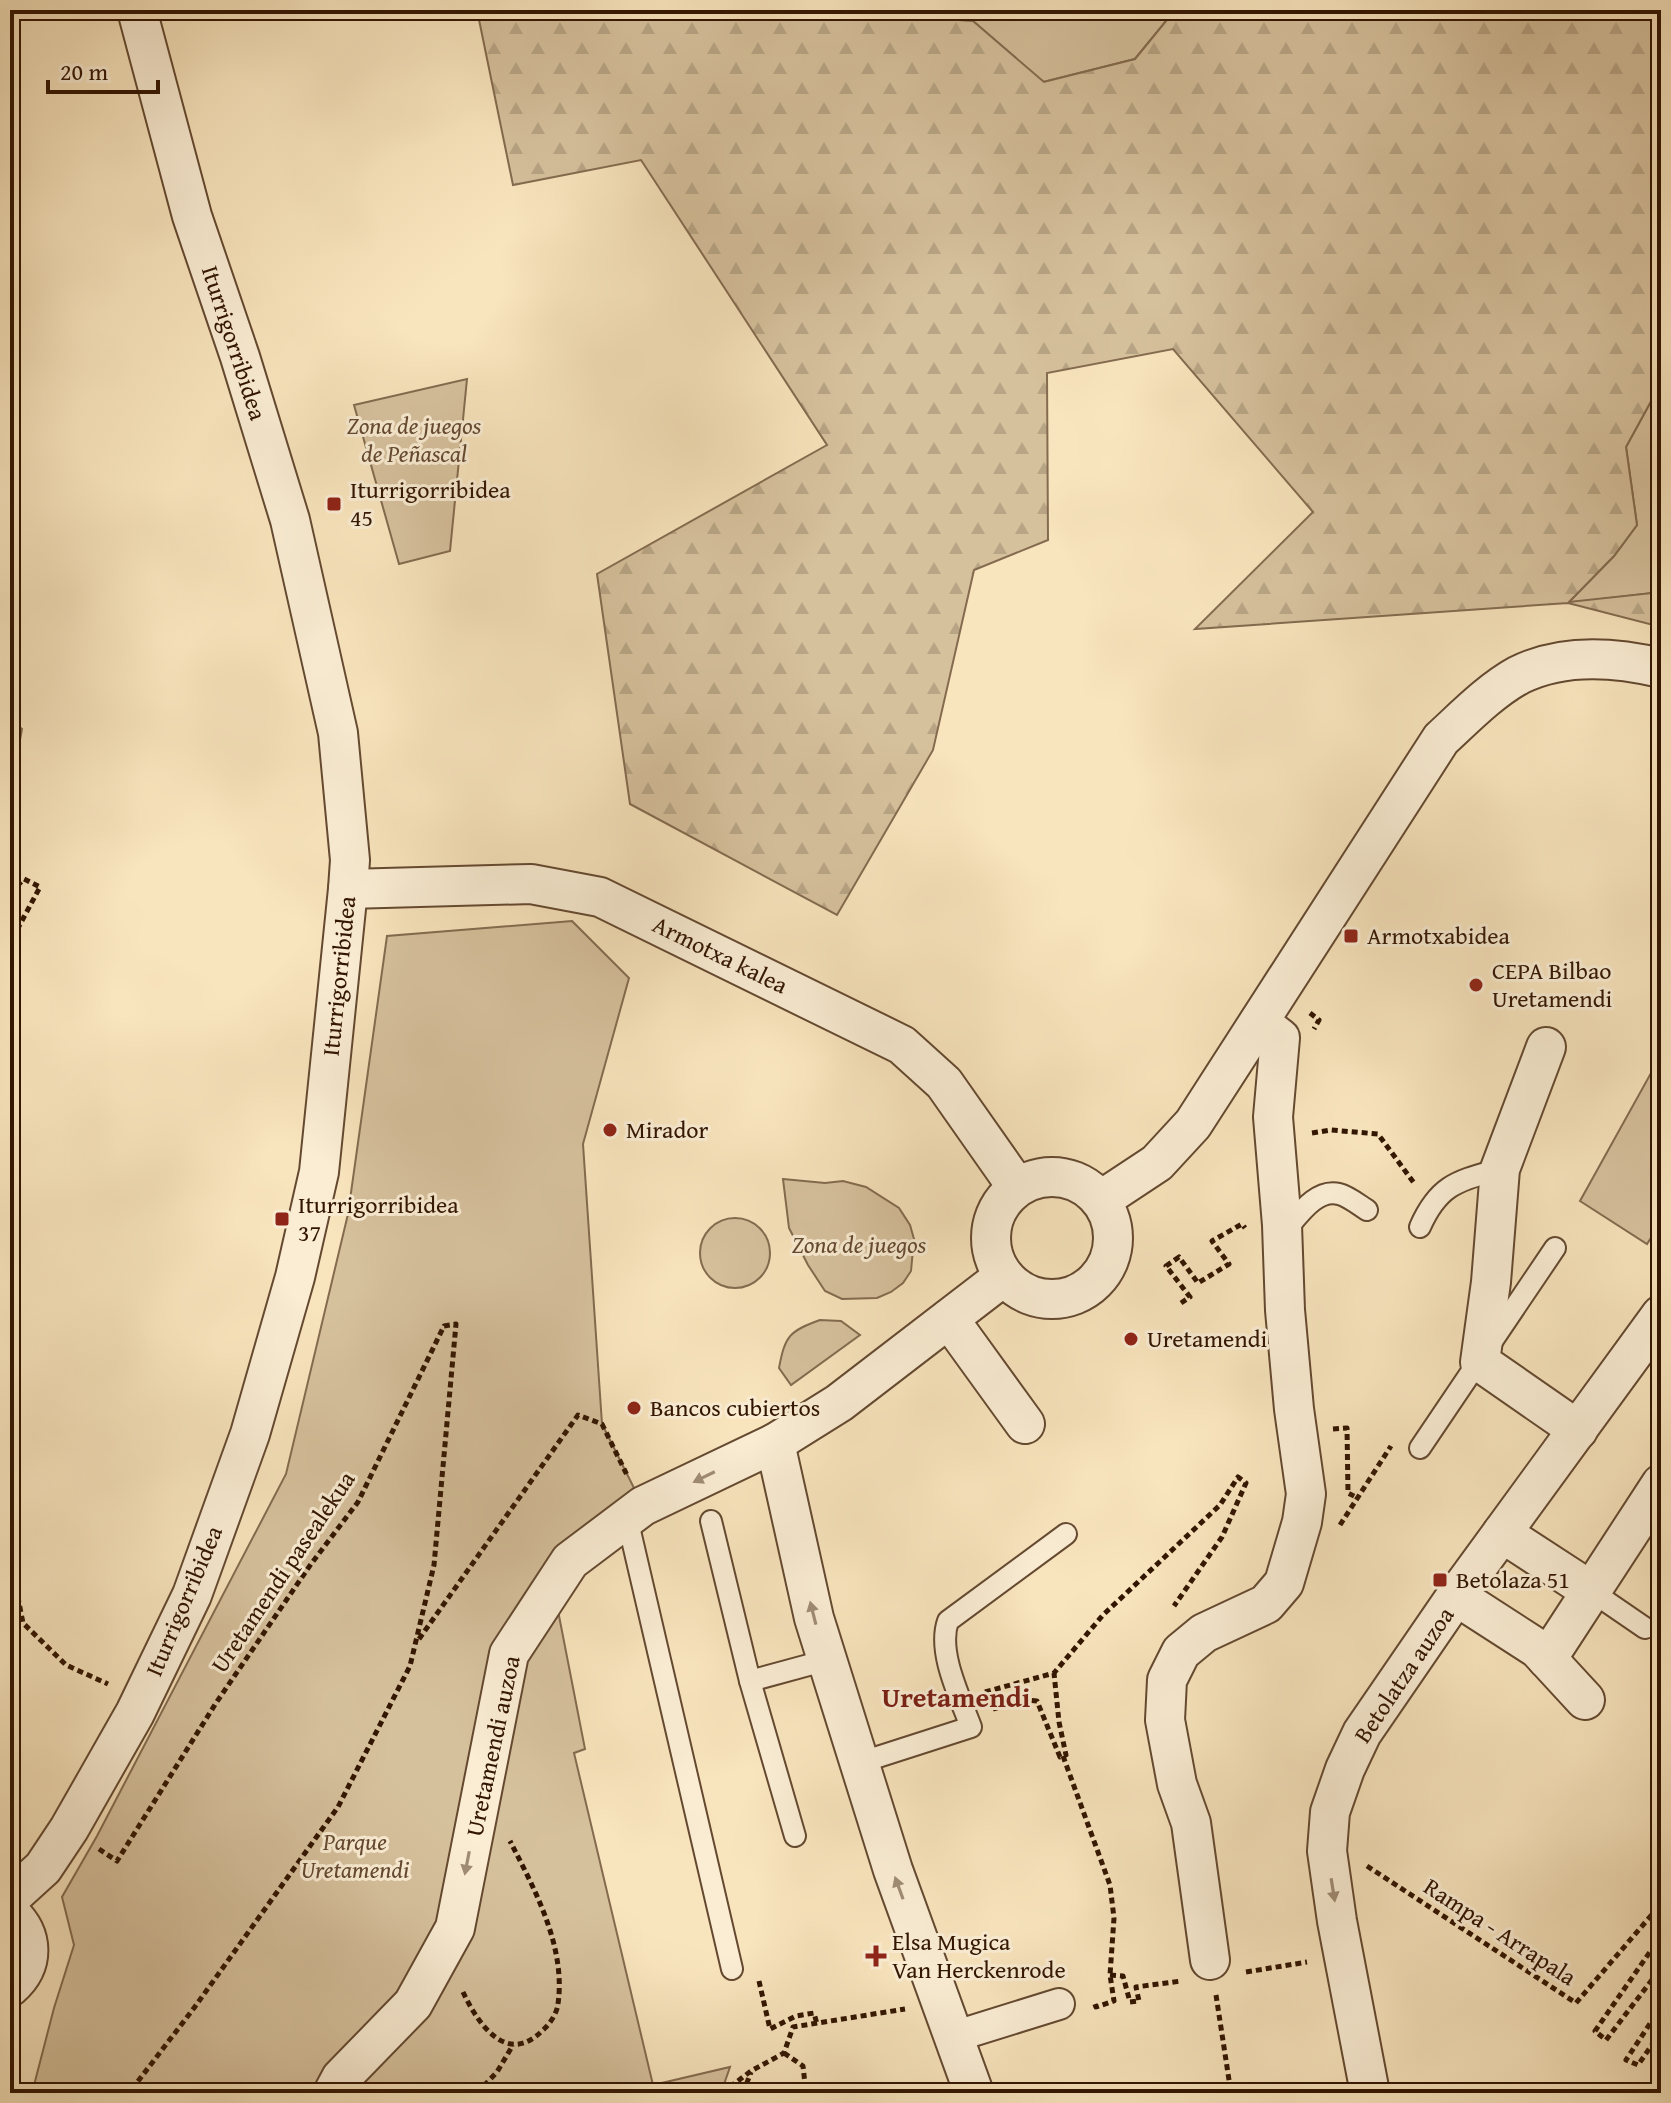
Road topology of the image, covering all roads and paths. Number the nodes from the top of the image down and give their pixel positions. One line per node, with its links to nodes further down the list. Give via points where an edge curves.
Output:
1 (137, 10): 3 (street, Iturrigorribidea, via 192,216 290,520 338,733)
2 (1661, 668): 6 (street, via 1601,658 1558,662 1520,675 1484,701 1441,739)
3 (348, 889): 12 (street, Armotxa kalea, via 531,884 600,897 902,1045 944,1083); 44 (street, Iturrigorribidea, via 319,1172 295,1277 250,1434 192,1595)
4 (10, 893): 5 (path, via 24,879 40,887)
5 (10, 943)
6 (1269, 1007): 7 (path, via 1319,1020); 13 (street, via 1193,1124 1157,1163); 16 (street, via 1280,1038 1273,1117)
7 (1313, 1031)
8 (1546, 1047): 10 (street)
9 (1301, 1130): 11 (path, via 1378,1134)
10 (1500, 1169): 15 (lane, via 1448,1187); 23 (street)
11 (1414, 1183)
12 (1017, 1187): 13 (street, via 1036,1177 1058,1176 1078,1181); 19 (street, via 999,1207 991,1233 992,1252)
13 (1101, 1200): 19 (street, via 1114,1230 1113,1251 1091,1286 1052,1300 1031,1296)
14 (1367, 1210): 16 (lane, via 1340,1194 1329,1194 1315,1198)
15 (1420, 1227)
16 (1283, 1233): 18 (street)
17 (1555, 1248): 23 (lane)
18 (1284, 1273): 20 (path, via 1271,1267 1242,1224 1212,1241 1229,1264 1198,1283 1179,1257 1166,1266 1190,1297); 60 (street, via 1306,1494 1302,1522 1284,1583 1266,1604 1204,1633 1181,1652 1167,1680 1165,1720 1177,1784 1191,1823)
19 (1003, 1277): 22 (street, Uretamendi auzoa)
20 (1181, 1303)
21 (1661, 1315): 25 (street, Betolatza auzoa)
22 (949, 1319): 24 (street); 26 (street, Uretamendi auzoa, via 839,1403)
23 (1480, 1362): 25 (street); 27 (lane)
24 (1025, 1424)
25 (1578, 1430): 31 (street, Betolatza auzoa)
26 (775, 1443): 29 (street, Uretamendi auzoa, one-way to 29); 40 (street, one-way to 26)
27 (1420, 1448)
28 (1661, 1484): 34 (street)
29 (635, 1512): 38 (path, Uretamendi pasealekua, via 602,1424 578,1415); 57 (street, Uretamendi auzoa, one-way to 57, via 570,1561 509,1654 455,1928); 62 (lane)
30 (711, 1521): 42 (lane)
31 (1502, 1533): 34 (street); 35 (street, Betolatza auzoa)
32 (1066, 1534): 46 (lane, via 948,1621 945,1652)
33 (10, 1557): 44 (path, via 23,1623 66,1665)
34 (1591, 1591): 37 (lane); 39 (street)
35 (1456, 1596): 39 (street); 80 (street, Betolatza auzoa, one-way to 80, via 1362,1733 1330,1812 1327,1851)
36 (1167, 1615): 41 (path, via 1222,1537 1246,1483 1238,1477 1220,1505 1103,1615)
37 (1645, 1628)
38 (416, 1644): 49 (path, Uretamendi pasealekua, via 434,1565 456,1324 444,1326 358,1502 216,1703 117,1861); 72 (path, Uretamendi pasealekua, via 410,1666 338,1807)
39 (1547, 1659): 45 (street)
40 (827, 1660): 42 (lane); 48 (street)
41 (1054, 1673): 43 (path); 47 (path)
42 (750, 1681): 50 (lane)
43 (985, 1692)
44 (142, 1699): 49 (street, Iturrigorribidea)
45 (1585, 1700)
46 (967, 1717): 47 (path, via 1037,1701); 48 (lane, via 971,1727)
47 (1063, 1756): 60 (path, via 1110,1885 1110,1975 1123,1976 1130,2002 1139,2001 1136,1987)
48 (859, 1763): 66 (street, one-way to 48)
49 (69, 1829): 53 (street, Iturrigorribidea, via 43,1868)
50 (795, 1836)
51 (510, 1841): 69 (path, via 552,1934 558,1972 558,2007 549,2025 536,2037)
52 (1363, 1863): 54 (path, Rampa - Arrapala, via 1576,2003)
53 (10, 1898)
54 (1661, 1904)
55 (10, 1913): 63 (street, via 22,1924 29,1953)
56 (1661, 1936): 61 (path, via 1595,2031 1606,2040)
57 (441, 1953): 69 (path, via 485,2028); 73 (street, Uretamendi auzoa, via 413,2004 341,2078)
58 (1312, 1961): 60 (path, via 1222,1976 1219,1959)
59 (755, 1967): 67 (path, via 770,2029 814,2013)
60 (1212, 1968): 79 (path)
61 (1661, 1968)
62 (732, 1969)
63 (10, 1987)
64 (1059, 2004): 66 (street)
65 (1661, 2007): 68 (path, via 1626,2060 1638,2065)
66 (947, 2020): 67 (path); 78 (street)
67 (817, 2024): 70 (path, via 793,2027)
68 (1661, 2032)
69 (513, 2045): 74 (path)
70 (784, 2053): 71 (path); 77 (path, via 803,2066)
71 (751, 2071): 75 (path); 76 (path)
72 (129, 2093)
73 (333, 2093)
74 (477, 2093)
75 (722, 2093)
76 (743, 2093)
77 (806, 2093)
78 (974, 2093)
79 (1231, 2093)
80 (1370, 2093)

